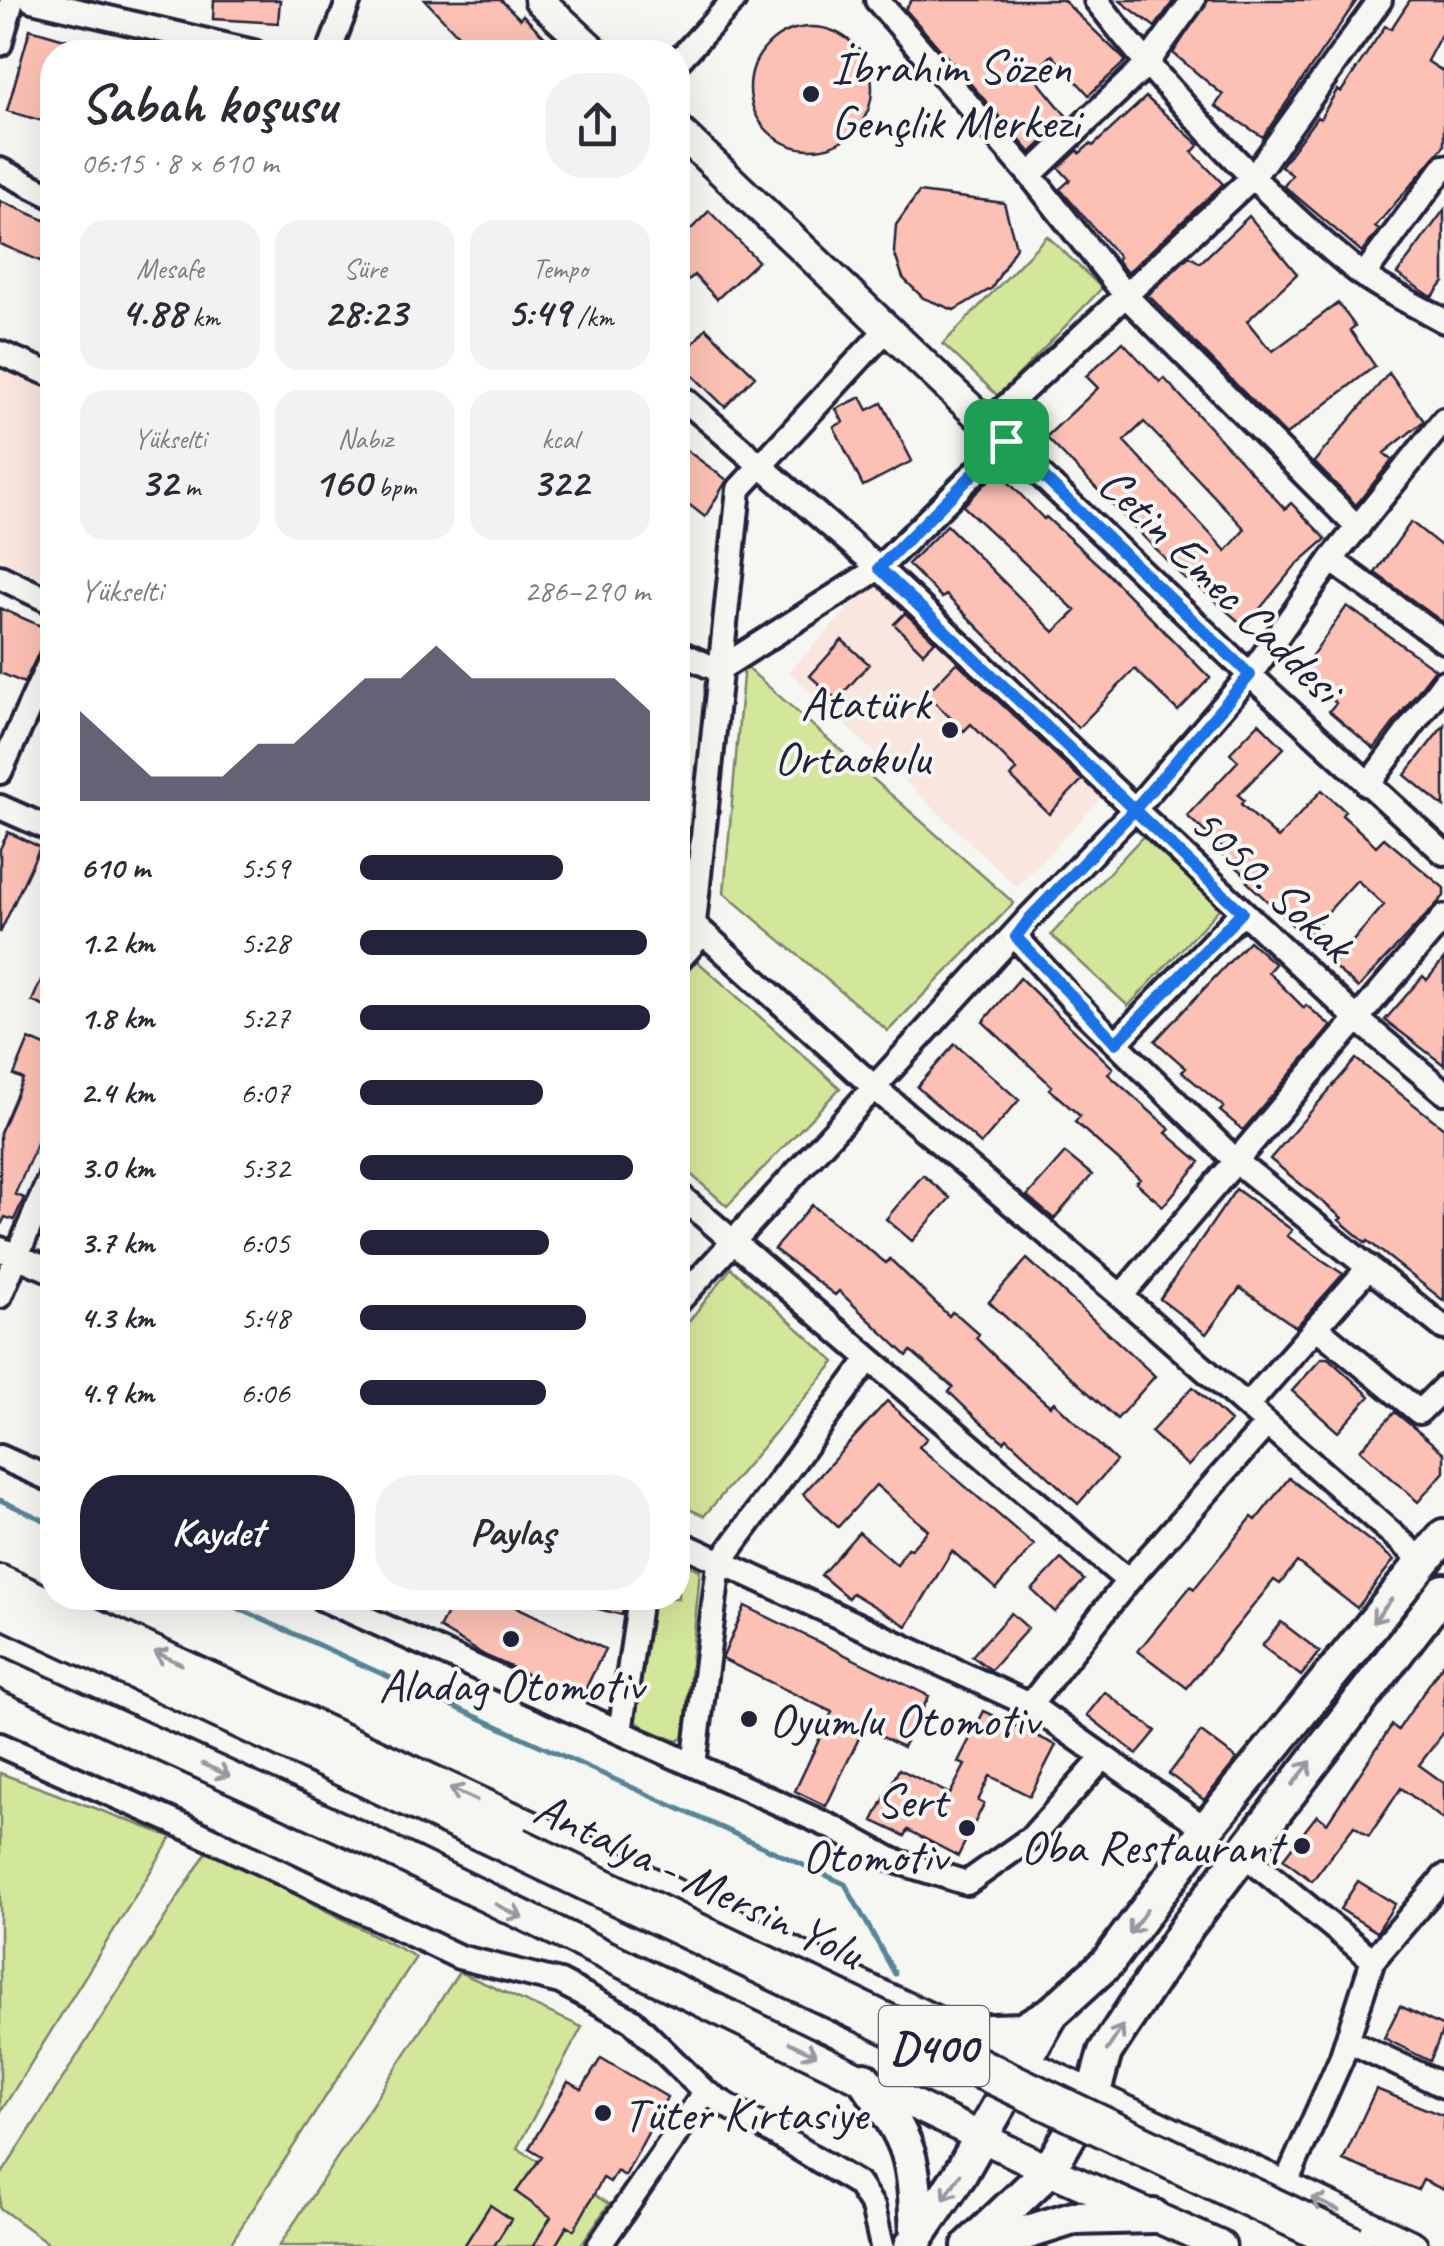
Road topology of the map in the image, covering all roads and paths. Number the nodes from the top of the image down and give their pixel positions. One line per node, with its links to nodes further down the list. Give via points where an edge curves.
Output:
1 (12, 0): 13 (street)
2 (32, 0): 10 (street)
3 (349, 0): 11 (street)
4 (539, 0): 12 (street)
5 (734, 0): 14 (street)
6 (877, 0): 19 (street)
7 (1096, 0): 15 (street)
8 (1193, 0): 15 (street)
9 (1380, 0): 20 (street)
10 (203, 40)
11 (334, 40)
12 (582, 40)
13 (0, 44)
14 (690, 48)
15 (1146, 65): 19 (street); 20 (street)
16 (690, 141): 25 (street, Cetin Emec Caddesi)
17 (1444, 167): 22 (street)
18 (0, 170): 21 (street)
19 (1030, 175): 23 (street)
20 (1254, 176): 22 (street); 23 (street)
21 (40, 190)
22 (1364, 275): 24 (street)
23 (1126, 296): 30 (street); 32 (street)
24 (1444, 321)
25 (887, 330): 30 (street, Cetin Emec Caddesi); 31 (street)
26 (0, 353): 27 (street)
27 (40, 370)
28 (690, 405): 31 (street, 5050. Sokak)
29 (1444, 420): 32 (street)
30 (997, 433): 34 (street); 40 (street, Cetin Emec Caddesi)
31 (758, 466): 34 (street, 5050. Sokak); 39 (street, via 739,490)
32 (1358, 528): 33 (street)
33 (1331, 560): 37 (street); 40 (street)
34 (879, 568): 39 (street); 46 (street, 5050. Sokak)
35 (0, 577): 36 (street)
36 (40, 596)
37 (1444, 641)
38 (690, 657): 39 (street)
39 (718, 670): 51 (street)
40 (1250, 675): 44 (street, Cetin Emec Caddesi); 46 (street)
41 (1444, 682): 44 (street)
42 (40, 684): 43 (street)
43 (0, 772)
44 (1368, 785): 48 (street, Cetin Emec Caddesi)
45 (0, 807): 47 (street)
46 (1134, 810): 49 (street, 5050. Sokak); 52 (street)
47 (40, 825)
48 (1444, 853)
49 (1242, 912): 53 (street, 5050. Sokak); 54 (street)
50 (1444, 917): 53 (street)
51 (691, 922): 55 (street)
52 (1016, 937): 54 (street); 55 (street)
53 (1355, 1017): 56 (street, 5050. Sokak); 57 (street)
54 (1116, 1043): 57 (street)
55 (876, 1089): 60 (street); 66 (street)
56 (1444, 1092)
57 (1237, 1162): 63 (street); 66 (street)
58 (40, 1195): 61 (street)
59 (690, 1204): 60 (street)
60 (734, 1241): 64 (street); 69 (street)
61 (10, 1253): 62 (street); 65 (street)
62 (40, 1266)
63 (1369, 1267): 67 (street); 68 (street)
64 (690, 1289)
65 (0, 1296)
66 (1121, 1296): 71 (street)
67 (1316, 1327): 70 (street, via 1419,1412); 71 (street)
68 (1444, 1328)
69 (869, 1358): 77 (street); 79 (street)
70 (1444, 1387)
71 (1247, 1406): 72 (street)
72 (1267, 1424): 75 (street); 79 (street)
73 (0, 1457): 74 (street)
74 (40, 1475)
75 (1433, 1548): 93 (main road, one-way to 93)
76 (690, 1549): 77 (street)
77 (718, 1564): 88 (street); 92 (street)
78 (0, 1580): 81 (street, one-way to 78)
79 (1128, 1580): 88 (street)
80 (1444, 1591): 94 (main road, one-way to 80)
81 (40, 1598)
82 (0, 1606): 95 (highway, Antalya - Mersin Yolu / D400)
83 (65, 1610): 99 (street, one-way to 83)
84 (347, 1610): 89 (street)
85 (638, 1610): 89 (street)
86 (0, 1631): 95 (highway, Antalya - Mersin Yolu / D400)
87 (0, 1672): 102 (street, one-way to 102)
88 (1030, 1705): 91 (street)
89 (620, 1732): 92 (street)
90 (0, 1745): 104 (street, via 460,1957 560,1982 632,2020)
91 (1104, 1758): 92 (street, via 1032,1837 967,1883 892,1860); 93 (street)
92 (694, 1765)
93 (1206, 1829): 98 (main road, one-way to 98, via 1108,1962)
94 (1241, 1852): 97 (street); 105 (main road, one-way to 94, via 1106,2052)
95 (510, 1857): 116 (highway, Antalya - Mersin Yolu / D400); 117 (highway, Antalya - Mersin Yolu / D400, bridge)
96 (1444, 1877): 97 (street)
97 (1373, 1960): 100 (street)
98 (1053, 2012): 99 (main road, via 1022,2030); 101 (main road)
99 (963, 2032): 101 (street)
100 (1347, 2040): 103 (street); 108 (street)
101 (1023, 2059): 105 (street); 106 (main road)
102 (864, 2079): 106 (street); 110 (main road, via 910,2150)
103 (1444, 2086)
104 (705, 2092): 111 (street); 112 (street, via 858,2184 873,2207)
105 (1093, 2095): 107 (main road); 108 (street)
106 (980, 2135): 107 (street); 110 (main road, one-way to 110)
107 (1042, 2177): 109 (street); 113 (main road)
108 (1284, 2185): 118 (street, one-way to 108)
109 (1153, 2216): 114 (main road, via 1073,2218); 115 (street)
110 (914, 2242)
111 (599, 2246)
112 (882, 2246)
113 (970, 2246)
114 (984, 2246)
115 (1221, 2246)
116 (1294, 2246)
117 (1352, 2246)
118 (1413, 2246)

